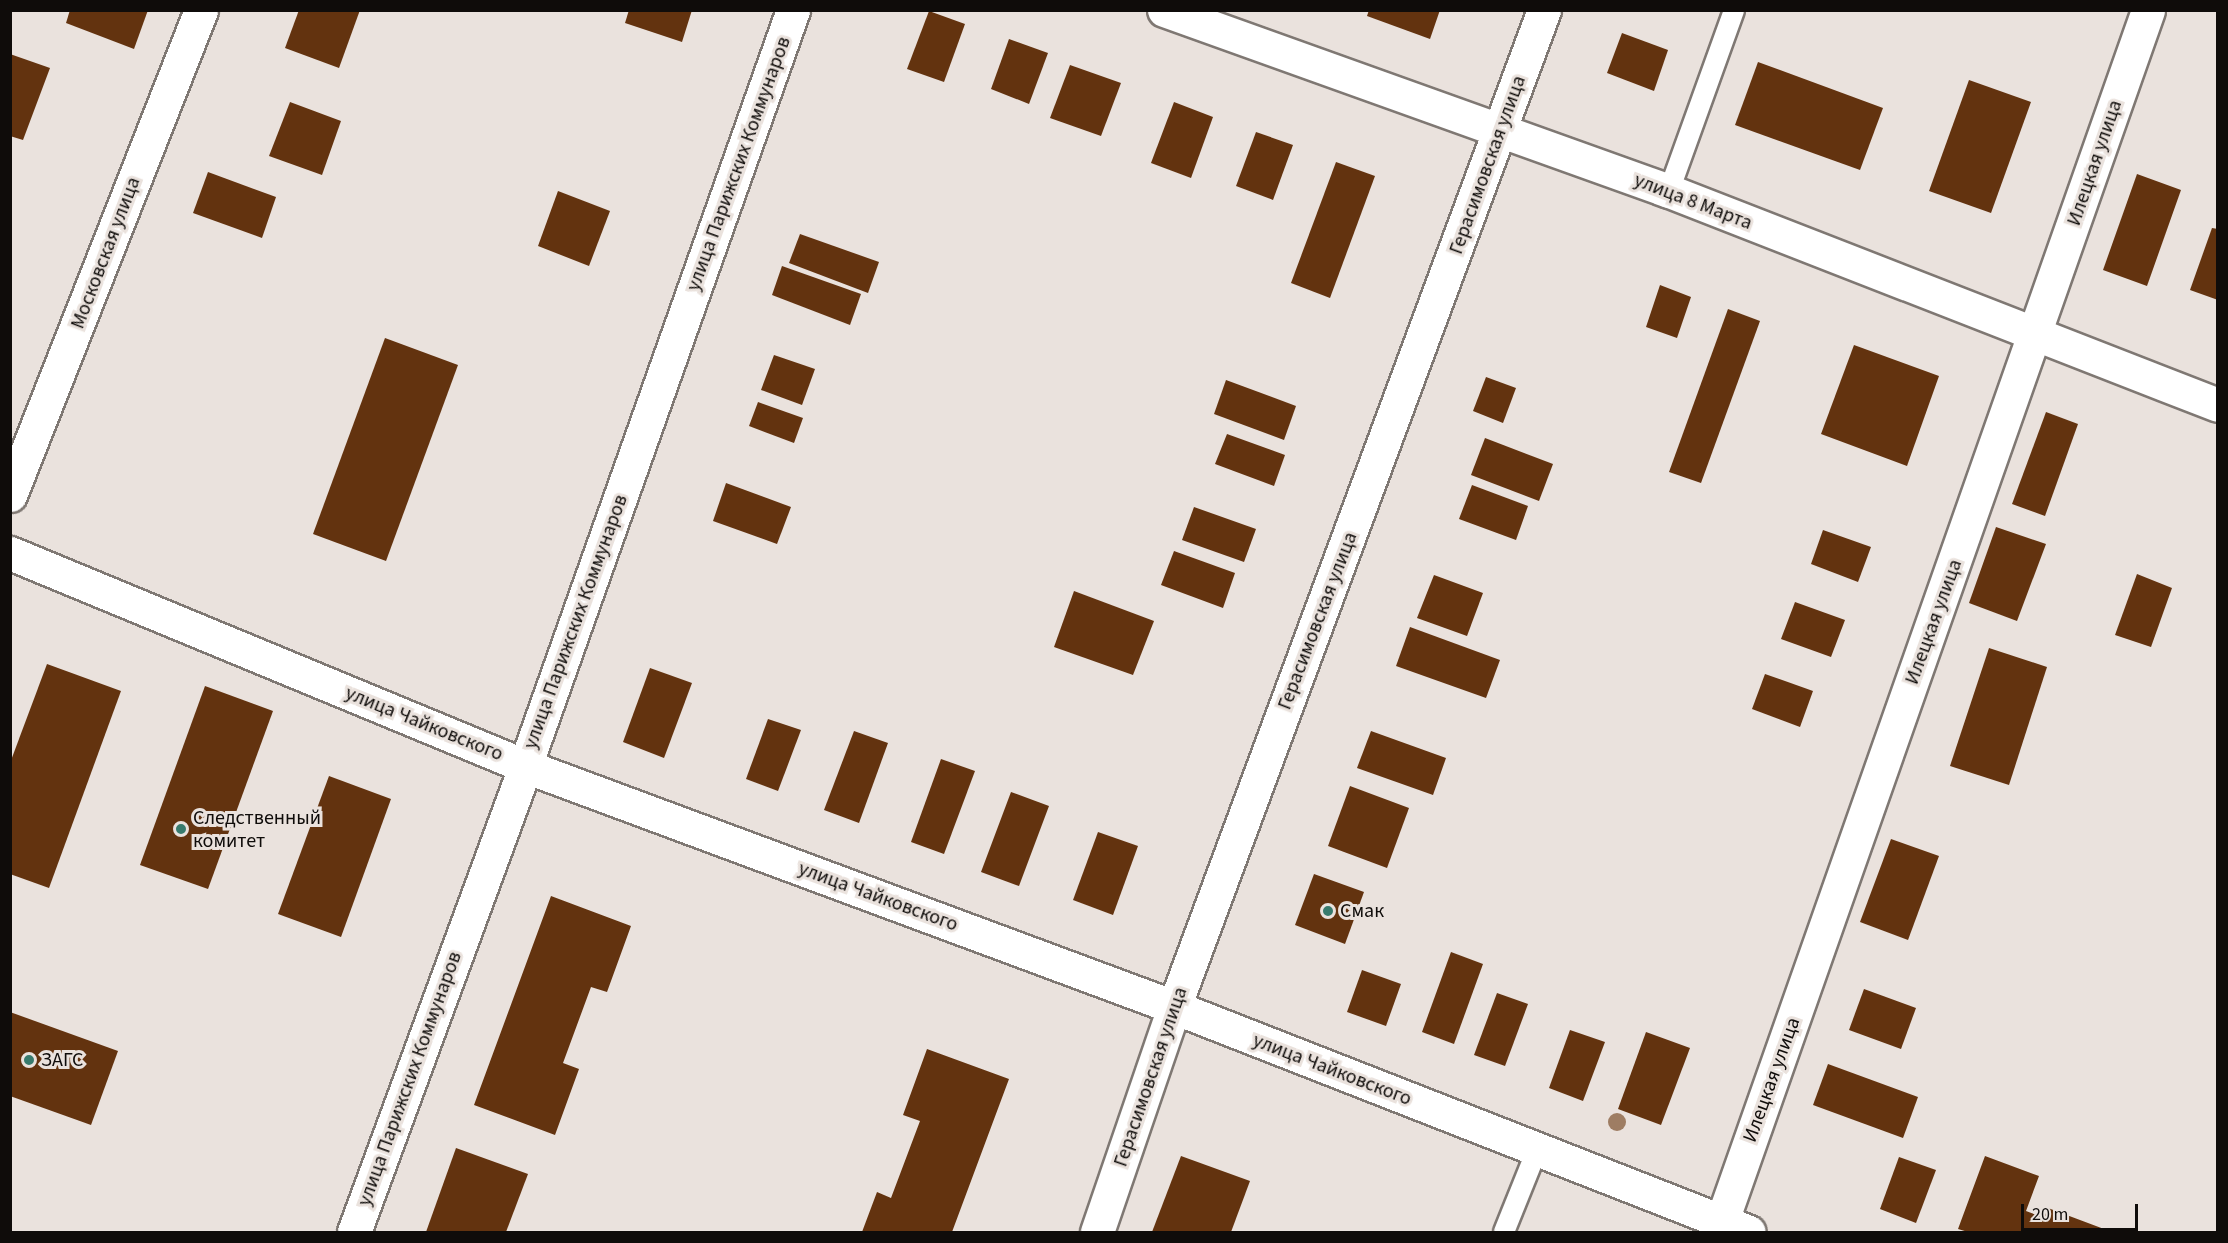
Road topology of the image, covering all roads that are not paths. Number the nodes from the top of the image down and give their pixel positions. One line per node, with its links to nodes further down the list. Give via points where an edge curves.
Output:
1 (201, 10): 11 (street, Московская улица)
2 (793, 10): 13 (street, улица Парижских Коммунаров)
3 (1164, 10): 7 (street, улица 8 Марта)
4 (1544, 10): 7 (street, Герасимовская улица)
5 (1734, 10): 8 (lane)
6 (2148, 10): 9 (street, Илецкая улица)
7 (1501, 131): 8 (street, улица 8 Марта); 14 (street, Герасимовская улица)
8 (1669, 191): 9 (street, улица 8 Марта)
9 (2035, 337): 10 (street, улица 8 Марта); 16 (street, Илецкая улица)
10 (2217, 405)
11 (10, 495)
12 (10, 553): 13 (street, улица Чайковского)
13 (525, 766): 14 (street, улица Чайковского); 17 (street, улица Парижских Коммунаров)
14 (1174, 1008): 15 (street, улица Чайковского); 18 (street, Герасимовская улица)
15 (1538, 1150): 16 (street, улица Чайковского); 19 (lane)
16 (1730, 1229)
17 (354, 1233)
18 (1097, 1233)
19 (1504, 1233)

